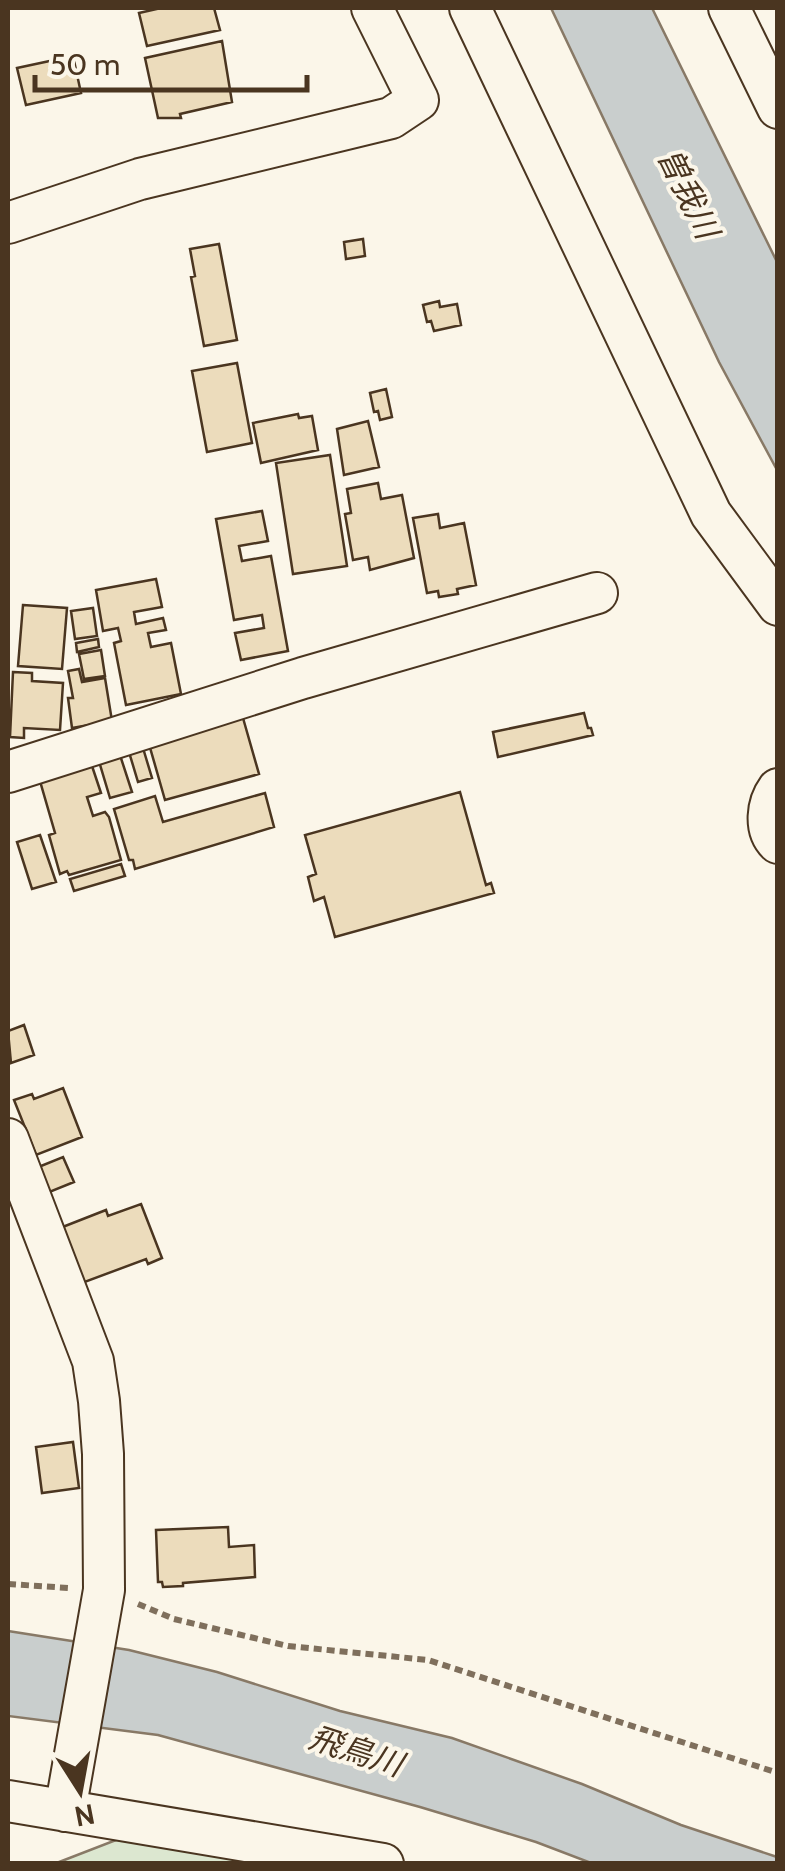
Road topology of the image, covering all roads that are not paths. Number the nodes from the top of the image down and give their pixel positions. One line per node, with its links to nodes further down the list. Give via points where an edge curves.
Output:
1 (372, 8): 5 (street, via 418,100 391,118 140,179)
2 (470, 8): 7 (street, via 711,514)
3 (729, 8): 4 (street)
4 (778, 108)
5 (8, 223)
6 (597, 592): 8 (street)
7 (778, 605)
8 (8, 772)
9 (778, 789): 10 (street, via 768,820)
10 (778, 843)
11 (8, 1140): 13 (street, via 93,1361 103,1454 102,1600)
12 (8, 1801): 13 (street)
13 (65, 1805): 14 (street)
14 (383, 1864)

